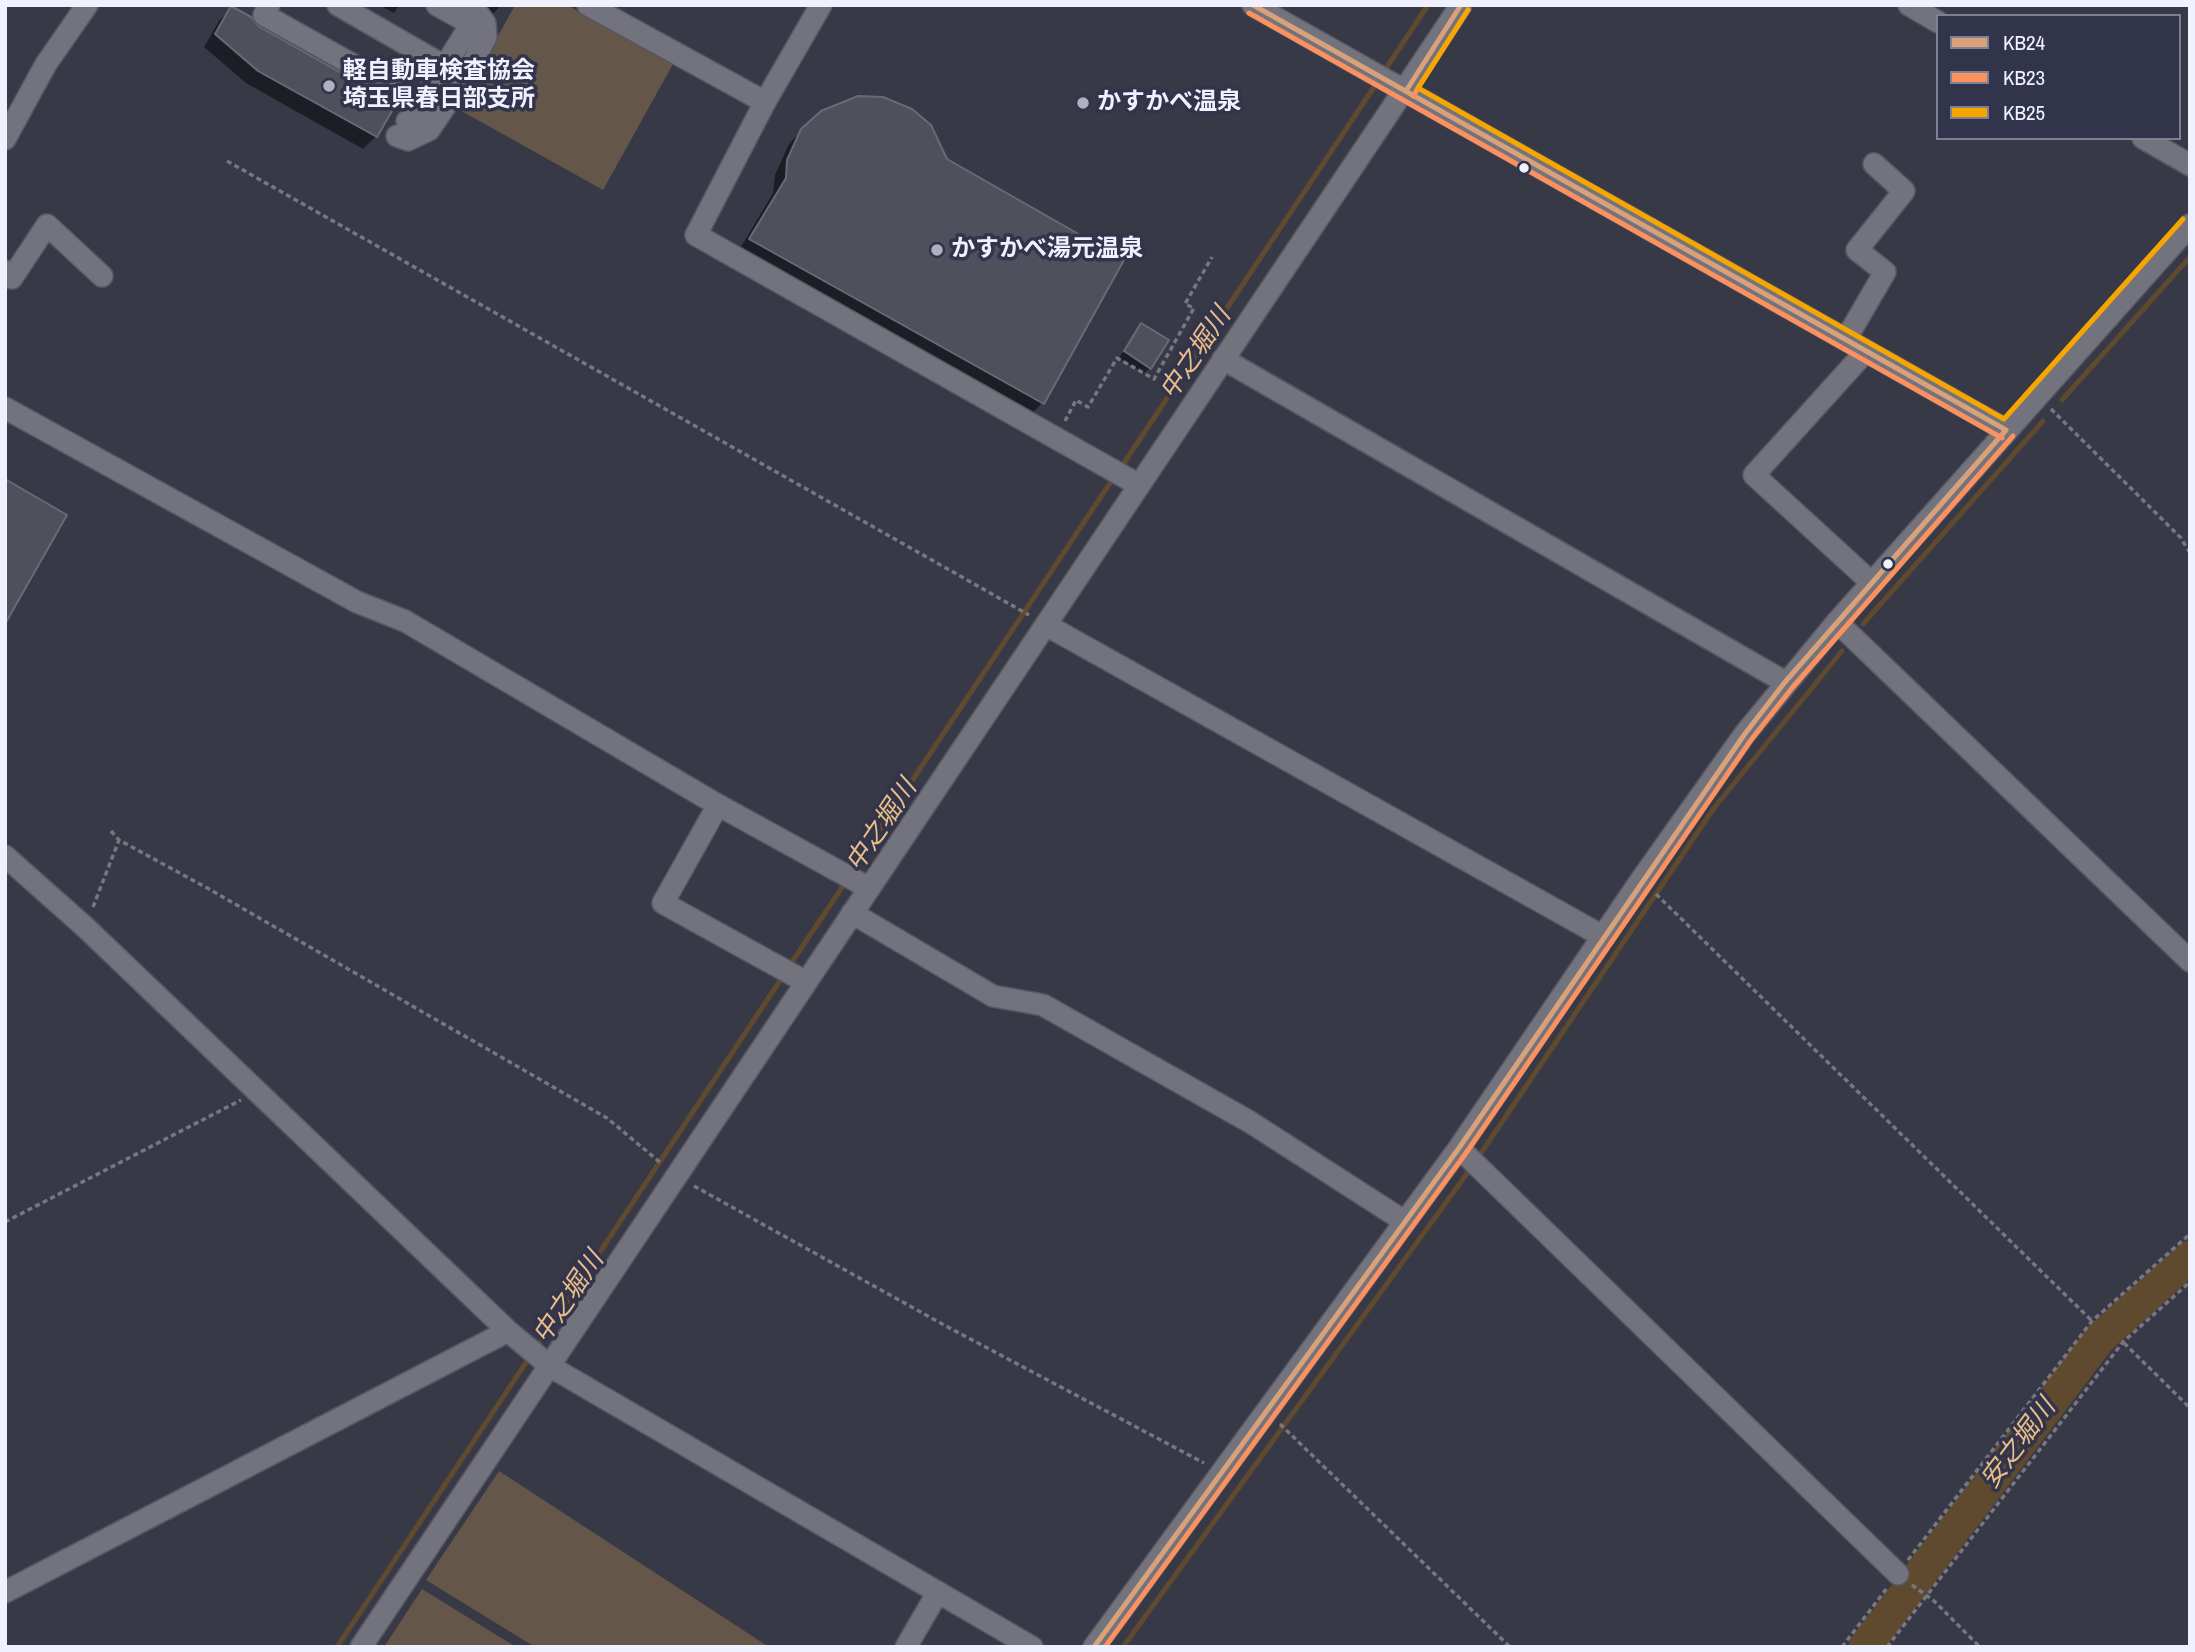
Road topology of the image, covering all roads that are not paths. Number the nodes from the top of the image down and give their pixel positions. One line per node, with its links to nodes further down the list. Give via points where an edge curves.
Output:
1 (87, 5): 17 (street, via 46,64)
2 (269, 5): 14 (street, via 264,15 410,99 423,97)
3 (338, 5): 14 (street)
4 (437, 5): 14 (street, via 468,25)
5 (452, 5): 6 (street, via 476,21 479,34 460,72 426,118 402,128 408,140 429,130 484,44 485,23)
6 (466, 5)
7 (587, 5): 12 (street)
8 (821, 5): 16 (street)
9 (1253, 5): 15 (street)
10 (1461, 5): 15 (street)
11 (1909, 5): 13 (street)
12 (614, 12): 16 (street)
13 (1936, 21)
14 (446, 67)
15 (1406, 91): 24 (street); 26 (street)
16 (765, 102): 29 (street, via 696,235)
17 (5, 139)
18 (2146, 140): 20 (street)
19 (1874, 163): 24 (street, via 1904,191 1857,250 1885,272)
20 (2190, 165)
21 (2190, 225): 28 (street)
22 (5, 271): 23 (street, via 12,278 47,225)
23 (102, 276)
24 (1846, 339): 25 (street)
25 (1866, 351): 28 (street); 30 (street, via 1754,475)
26 (1223, 359): 29 (street); 33 (street)
27 (5, 408): 34 (street, via 357,602 405,621)
28 (2006, 430): 30 (street)
29 (1134, 481): 32 (street)
30 (1872, 583): 31 (street)
31 (1837, 622): 33 (street); 39 (street)
32 (1046, 625): 36 (street); 38 (street)
33 (1785, 682): 38 (street, via 1699,796)
34 (718, 805): 36 (street); 40 (street, via 663,904)
35 (5, 856): 43 (street)
36 (869, 888): 37 (street)
37 (852, 913): 40 (street); 42 (street, via 993,996 1043,1005 1250,1122)
38 (1604, 937): 41 (street)
39 (2190, 961)
40 (806, 982): 44 (street)
41 (1462, 1151): 42 (street); 45 (street)
42 (1404, 1221): 51 (street)
43 (515, 1338): 44 (street); 46 (street)
44 (547, 1364): 47 (street); 48 (street)
45 (1898, 1574)
46 (5, 1591)
47 (938, 1592): 49 (street); 50 (street)
48 (361, 1647)
49 (906, 1647)
50 (1032, 1647)
51 (1094, 1647)

